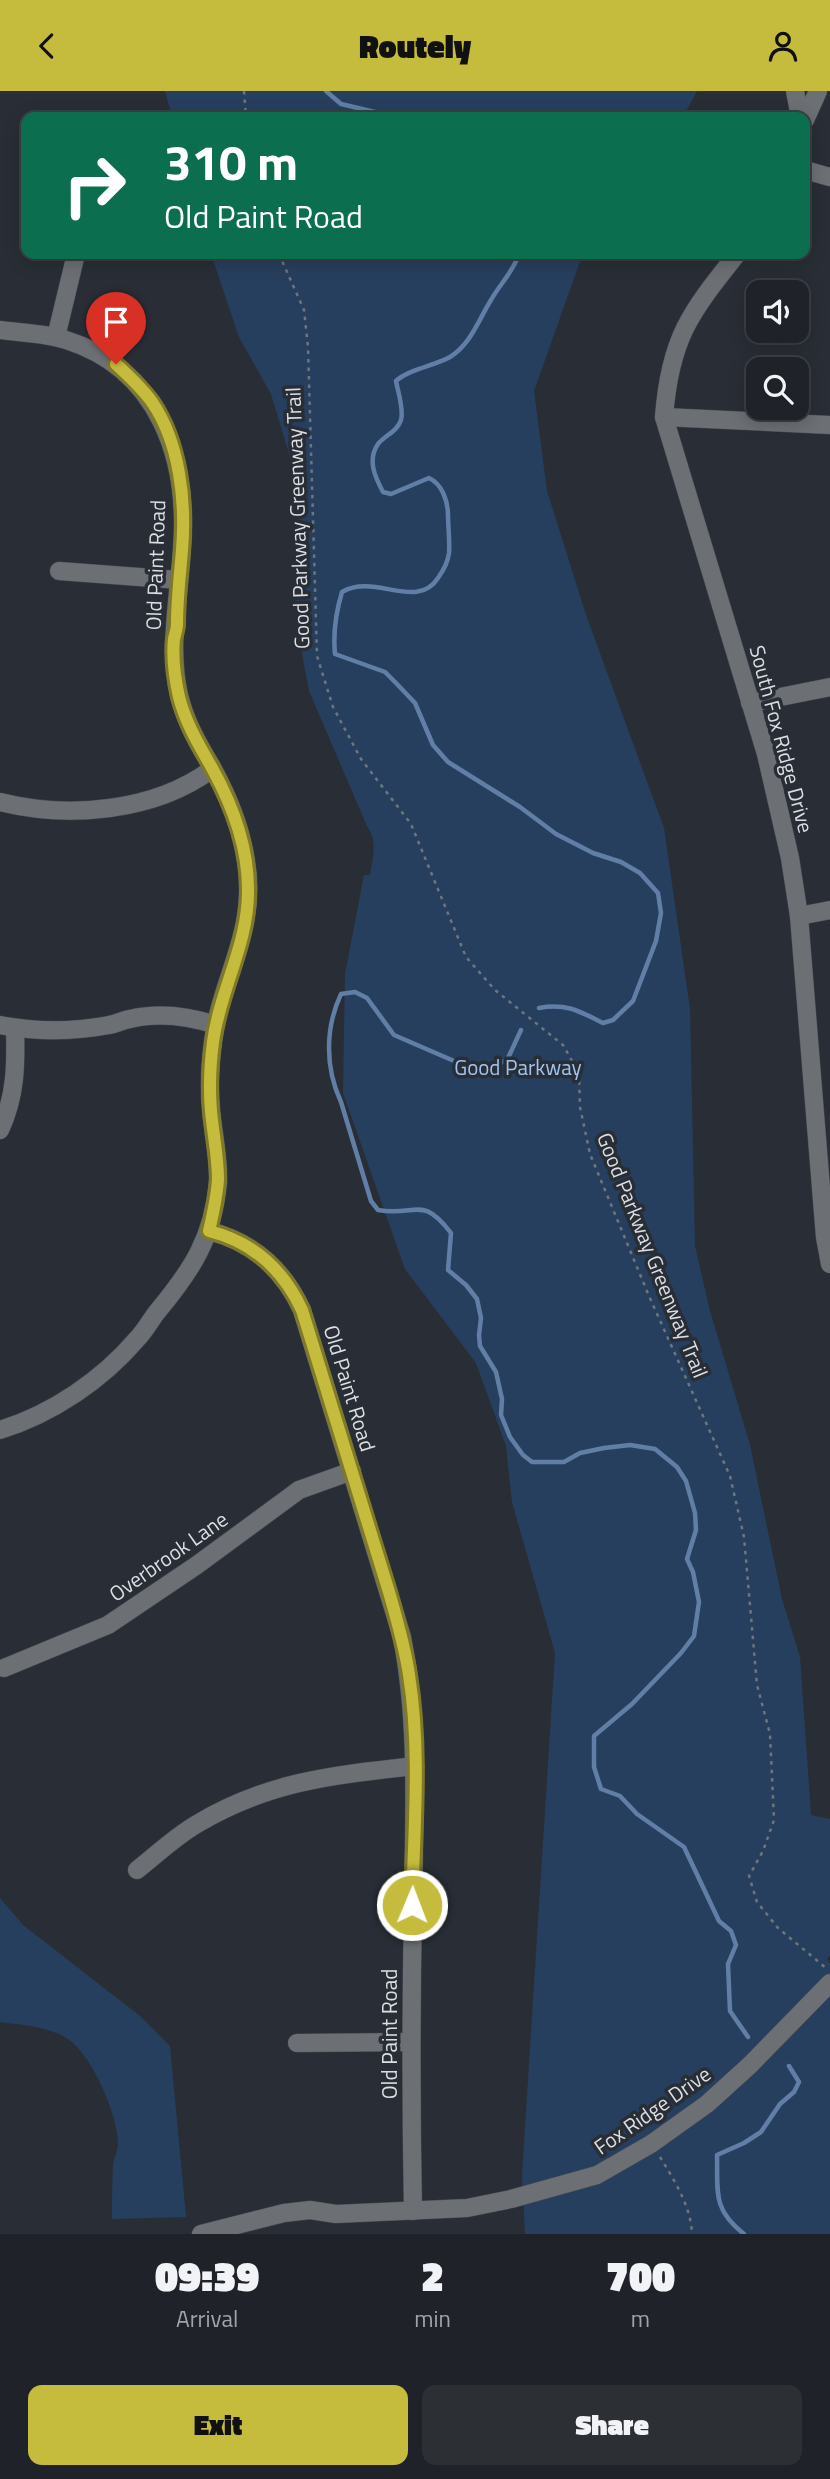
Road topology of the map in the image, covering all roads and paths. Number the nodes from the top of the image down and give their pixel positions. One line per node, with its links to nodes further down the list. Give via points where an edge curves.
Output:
1 (244, 91): 4 (path)
2 (795, 91): 5 (street)
3 (818, 91): 6 (street)
4 (246, 112)
5 (799, 112)
6 (809, 112)
7 (810, 171): 8 (street)
8 (830, 177)
9 (75, 259): 13 (street)
10 (281, 259): 35 (path, Good Parkway Greenway Trail, via 304,310 317,656 333,707 361,759 411,824 466,957 495,990 564,1045 579,1073 580,1107 590,1154 730,1476 744,1537 757,1685 770,1734 774,1820 749,1876 757,1902 778,1929)
11 (733, 259): 14 (street, South Fox Ridge Drive, via 685,325 667,381)
12 (0, 330): 13 (street, Old Paint Road)
13 (56, 337): 17 (street, Old Paint Road, via 116,364 152,402 164,424 180,481)
14 (664, 417): 15 (street); 19 (street, South Fox Ridge Drive)
15 (830, 425)
16 (59, 571): 17 (street)
17 (179, 580): 20 (street, Old Paint Road, via 174,667 187,722)
18 (830, 687): 19 (street)
19 (750, 702): 23 (street, South Fox Ridge Drive, via 780,805)
20 (212, 769): 21 (street, via 168,793 114,807 56,812); 24 (street, Old Paint Road, via 241,835 248,890 247,920)
21 (0, 802)
22 (830, 910): 23 (street)
23 (799, 916): 26 (street, South Fox Ridge Drive)
24 (216, 1025): 25 (street, via 156,1015 77,1029); 28 (street, Old Paint Road, via 210,1073 218,1180)
25 (7, 1027): 27 (street, via 17,1068)
26 (823, 1129): 29 (street, South Fox Ridge Drive, via 825,1237)
27 (0, 1130)
28 (209, 1231): 30 (street, via 177,1291 113,1365 47,1410); 31 (street, Old Paint Road, via 265,1258 294,1292)
29 (830, 1264)
30 (0, 1430)
31 (352, 1471): 32 (street, Overbrook Lane, via 299,1490 108,1625); 33 (street, Old Paint Road, via 402,1636 410,1678)
32 (4, 1668)
33 (415, 1766): 34 (street, via 323,1777 247,1799 195,1824); 37 (street, Old Paint Road)
34 (137, 1870)
35 (830, 1972)
36 (830, 1983): 39 (street, Fox Ridge Drive, via 708,2104)
37 (410, 2042): 38 (street); 40 (street, Old Paint Road)
38 (297, 2043)
39 (651, 2144): 40 (street, Fox Ridge Drive, via 597,2175 573,2182 467,2208); 42 (path, via 688,2211)
40 (413, 2211): 41 (street, Fox Ridge Drive, via 336,2214 310,2210)
41 (201, 2234)
42 (692, 2234)

